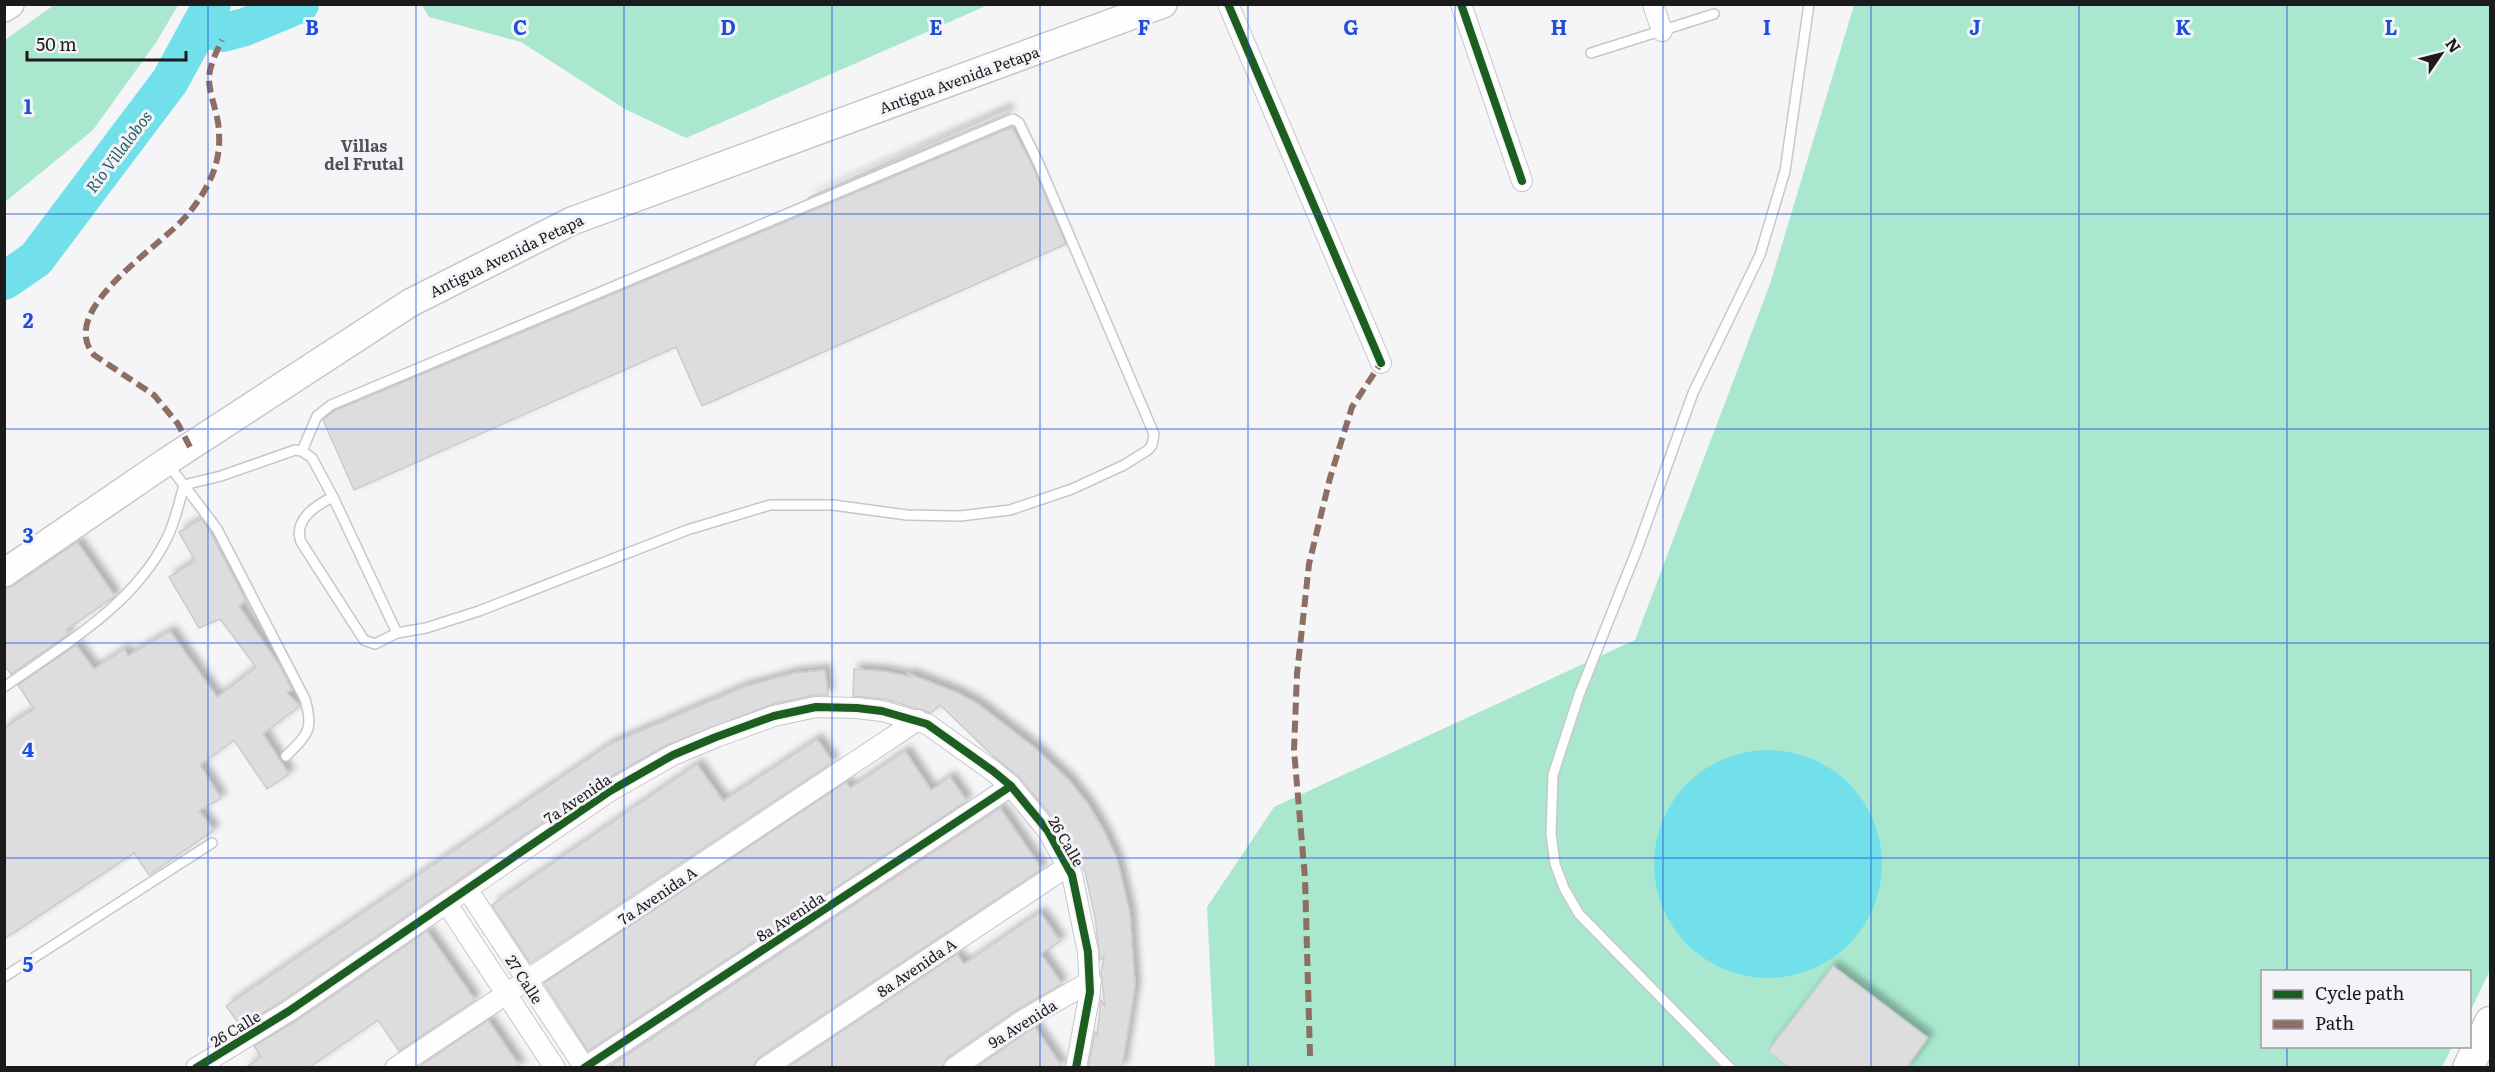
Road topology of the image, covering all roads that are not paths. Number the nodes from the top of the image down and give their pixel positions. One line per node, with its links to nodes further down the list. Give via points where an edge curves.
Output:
1 (10, 4): 7 (main road)
2 (1163, 4): 14 (main road, Antigua Avenida Petapa, via 572,221 410,303)
3 (1228, 4): 12 (street)
4 (1461, 4): 11 (street)
5 (1653, 4): 9 (street)
6 (1809, 4): 40 (lane, via 1785,171 1760,255 1693,393 1579,695 1553,775 1551,834 1555,864 1571,902)
7 (4, 8)
8 (1714, 14): 9 (lane)
9 (1662, 31): 10 (lane)
10 (1591, 53)
11 (1522, 181)
12 (1381, 363)
13 (302, 451): 15 (lane); 16 (lane, via 312,458); 18 (lane, via 317,416 331,405 1006,122 1019,123 1154,434 1148,450 1072,489 1010,510 960,516 907,515 833,505 770,505 687,530 479,611)
14 (166, 462): 15 (lane); 17 (main road, Antigua Avenida Petapa)
15 (184, 485): 19 (lane, via 168,536 148,570 102,616); 21 (lane, via 217,528 305,699 311,719 306,737)
16 (333, 497): 18 (lane); 18 (lane, via 309,513 300,526 301,542 364,640 375,644)
17 (4, 573)
18 (397, 633)
19 (4, 687)
20 (918, 720): 22 (street, 26 Calle, via 975,756); 25 (street, 7a Avenida, via 857,708 816,707 774,716 716,737 673,755 610,791); 29 (street, 7a Avenida A)
21 (286, 756)
22 (1011, 786): 24 (street, 26 Calle, via 1048,831); 33 (street, 8a Avenida)
23 (212, 843): 27 (lane)
24 (1068, 866): 28 (street, 26 Calle, via 1077,891); 37 (street, 8a Avenida A)
25 (467, 889): 26 (street, 7a Avenida); 29 (street, 27 Calle)
26 (447, 904): 30 (street, 27 Calle); 31 (street, 7a Avenida)
27 (4, 977)
28 (1091, 981): 38 (street, 9a Avenida); 39 (street, 26 Calle)
29 (527, 982): 30 (street, 7a Avenida A); 33 (street, 27 Calle)
30 (506, 995): 35 (street, 7a Avenida A); 36 (street, 27 Calle)
31 (289, 1011): 34 (street, 26 Calle)
32 (2490, 1022): 41 (main road)
33 (585, 1067)
34 (196, 1068)
35 (395, 1068)
36 (555, 1068)
37 (765, 1068)
38 (954, 1068)
39 (1076, 1068)
40 (1730, 1068)
41 (2468, 1068)

